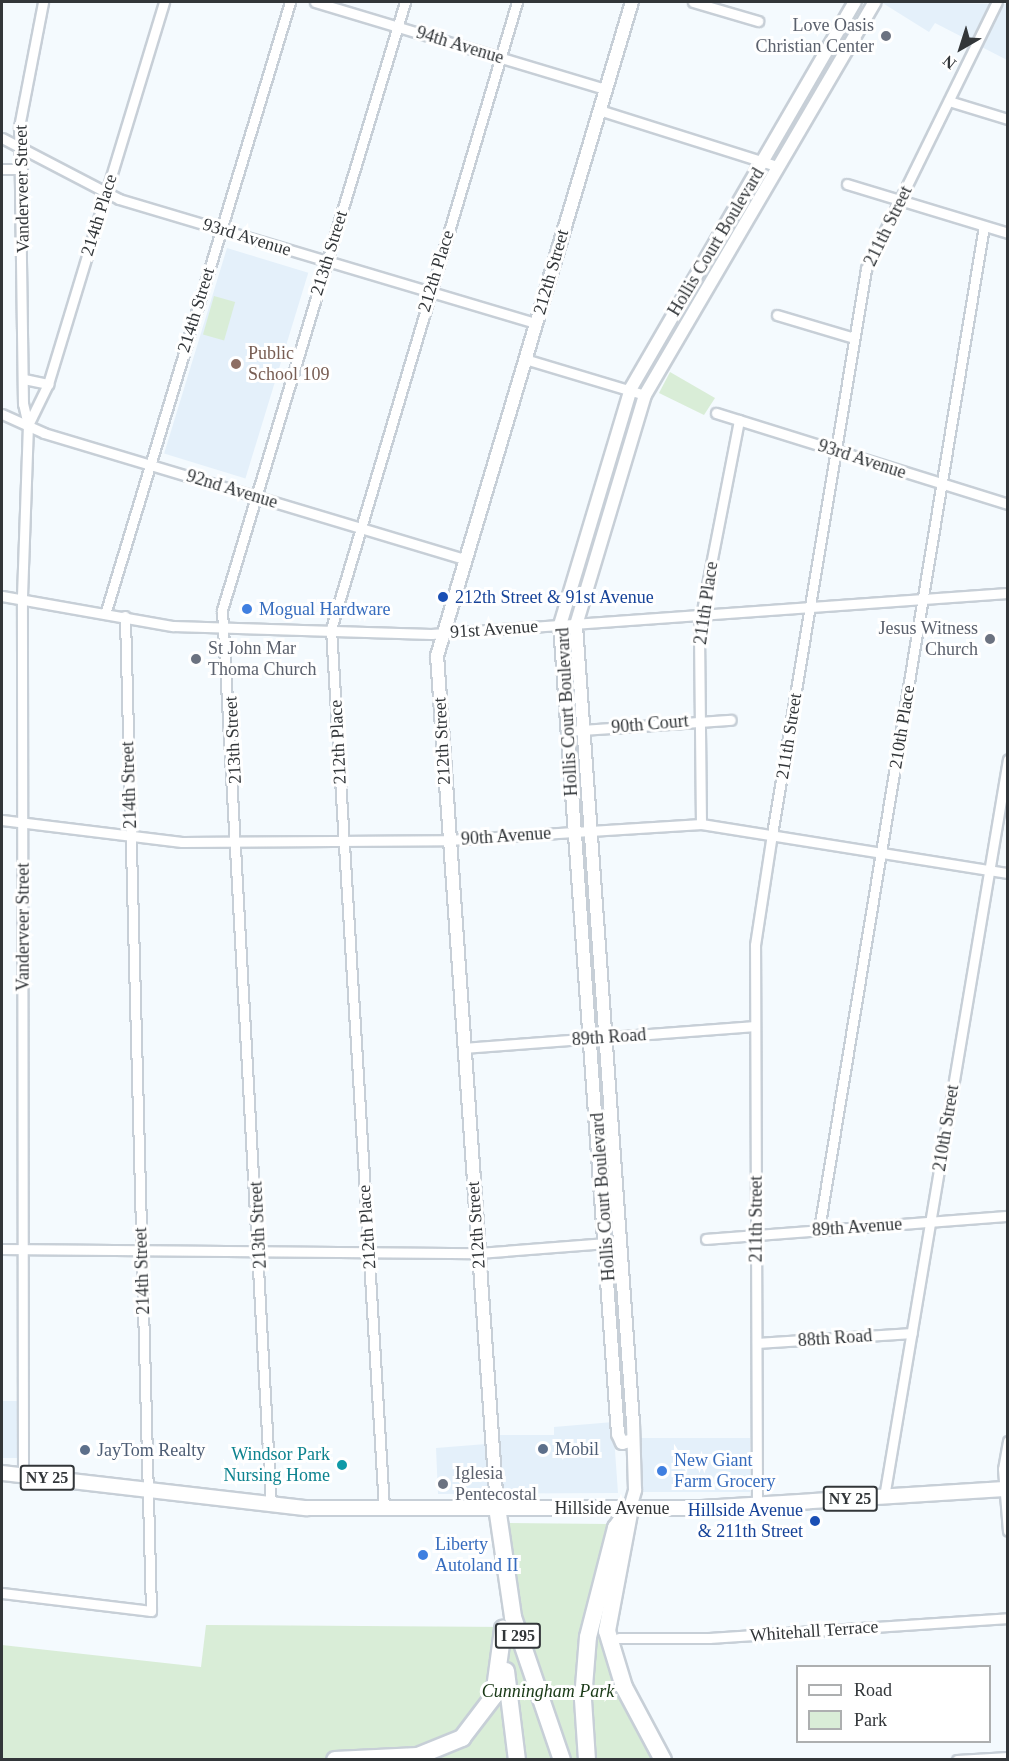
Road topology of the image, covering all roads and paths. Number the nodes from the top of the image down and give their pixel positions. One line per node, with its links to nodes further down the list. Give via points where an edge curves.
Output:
1 (43, 2): 24 (street, Vanderveer Street, via 19,127)
2 (164, 2): 30 (street, 214th Place)
3 (290, 2): 33 (street, 214th Street)
4 (315, 2): 13 (street, 94th Avenue)
5 (405, 2): 13 (street, 213th Street)
6 (517, 2): 16 (street, 212th Place)
7 (632, 2): 17 (main road, 212th Street)
8 (693, 2): 12 (street)
9 (855, 2): 14 (main road, Hollis Court Boulevard)
10 (875, 2): 15 (main road, Hollis Court Boulevard)
11 (997, 2): 18 (street, 211th Street)
12 (758, 21)
13 (397, 26): 16 (street, 94th Avenue); 37 (street, 213th Street)
14 (829, 46): 15 (main road); 19 (main road, Hollis Court Boulevard)
15 (844, 54): 21 (main road, Hollis Court Boulevard)
16 (500, 57): 17 (street, 94th Avenue); 38 (street, 212th Place)
17 (605, 89): 20 (main road, 212th Street)
18 (949, 101): 22 (street); 31 (street, 211th Street)
19 (796, 104): 21 (main road); 25 (main road, Hollis Court Boulevard)
20 (599, 110): 25 (street); 42 (main road, 212th Street)
21 (810, 112): 26 (main road, Hollis Court Boulevard)
22 (1008, 118)
23 (2, 138): 24 (street, 93rd Avenue)
24 (20, 149): 28 (street, Vanderveer Street); 30 (street, 93rd Avenue)
25 (765, 158): 26 (street); 35 (main road, Hollis Court Boulevard)
26 (777, 166): 36 (main road, Hollis Court Boulevard)
27 (2, 169): 28 (street)
28 (22, 169): 45 (street, Vanderveer Street)
29 (847, 184): 31 (street)
30 (107, 191): 33 (street, 93rd Avenue); 46 (street, 214th Place)
31 (901, 200): 32 (street); 43 (street, 211th Street, via 866,269)
32 (984, 226): 34 (street); 57 (street, 210th Place)
33 (221, 229): 37 (street, 93rd Avenue); 54 (street, 214th Street)
34 (1008, 233)
35 (716, 238): 36 (main road); 39 (main road, Hollis Court Boulevard)
36 (733, 248): 41 (main road, Hollis Court Boulevard)
37 (326, 261): 38 (street, 93rd Avenue); 58 (street, 213th Street)
38 (430, 292): 42 (street, 93rd Avenue); 60 (street, 212th Place)
39 (672, 315): 41 (main road); 47 (main road, Hollis Court Boulevard)
40 (777, 315): 43 (street)
41 (688, 323): 48 (main road, Hollis Court Boulevard)
42 (536, 324): 44 (main road, 212th Street)
43 (855, 338): 53 (street, 211th Street)
44 (525, 359): 47 (street); 63 (main road, 212th Street)
45 (24, 379): 46 (street); 52 (street, Vanderveer Street)
46 (48, 384): 52 (street, 214th Place)
47 (631, 388): 48 (street); 55 (main road, Hollis Court Boulevard)
48 (645, 395): 56 (main road, Hollis Court Boulevard)
49 (716, 413): 51 (street, 93rd Avenue)
50 (2, 414): 52 (street, 92nd Avenue)
51 (739, 420): 53 (street, 93rd Avenue); 70 (street, 211th Place)
52 (28, 425): 54 (street, 92nd Avenue); 66 (street, Vanderveer Street)
53 (836, 451): 57 (street, 93rd Avenue); 68 (street, 211th Street)
54 (150, 465): 58 (street, 92nd Avenue); 69 (street, 214th Street)
55 (607, 469): 56 (main road); 61 (main road, Hollis Court Boulevard)
56 (622, 473): 62 (main road, Hollis Court Boulevard)
57 (941, 484): 59 (street, 93rd Avenue); 67 (street, 210th Place)
58 (255, 496): 60 (street, 92nd Avenue); 74 (street, 213th Street, via 222,610)
59 (1008, 504)
60 (358, 528): 63 (street, 92nd Avenue); 75 (street, 212th Place)
61 (583, 549): 62 (main road); 72 (main road, Hollis Court Boulevard)
62 (597, 554): 73 (main road, Hollis Court Boulevard)
63 (464, 559): 76 (main road, 212th Street)
64 (1008, 593): 67 (street, 91st Avenue)
65 (2, 596): 66 (street)
66 (22, 596): 69 (street); 83 (street, Vanderveer Street)
67 (923, 599): 68 (street, 91st Avenue); 92 (street, 210th Place)
68 (810, 607): 70 (street, 91st Avenue); 88 (street, 211th Street)
69 (106, 611): 71 (street)
70 (701, 615): 73 (street, 91st Avenue); 77 (street, 211th Place)
71 (125, 616): 74 (street, 91st Avenue, via 173,626); 87 (street, 214th Street)
72 (560, 625): 73 (street, 91st Avenue); 76 (street, 91st Avenue); 80 (main road, Hollis Court Boulevard)
73 (576, 625): 79 (main road, Hollis Court Boulevard)
74 (224, 627): 75 (street, 91st Avenue); 90 (street, 213th Street)
75 (331, 630): 76 (street, 91st Avenue); 91 (street, 212th Place)
76 (442, 633): 89 (main road, 212th Street, via 437,656)
77 (700, 720): 78 (street, 90th Court); 79 (street, 90th Court); 84 (street, 211th Place)
78 (731, 720)
79 (584, 730): 80 (street, 90th Court); 85 (main road, Hollis Court Boulevard)
80 (568, 731): 86 (main road, Hollis Court Boulevard)
81 (1008, 759): 93 (street, 210th Street)
82 (2, 820): 83 (street, 90th Avenue)
83 (23, 820): 87 (street, 90th Avenue); 113 (street, Vanderveer Street)
84 (701, 824): 85 (street, 90th Avenue); 88 (street, 90th Avenue)
85 (591, 830): 86 (street, 90th Avenue); 95 (main road, Hollis Court Boulevard)
86 (574, 831): 89 (street, 90th Avenue); 95 (main road, Hollis Court Boulevard)
87 (130, 834): 90 (street, 90th Avenue, via 182,842); 114 (street, 214th Street)
88 (772, 834): 92 (street, 90th Avenue); 97 (street, 211th Street, via 755,945)
89 (448, 840): 91 (street, 90th Avenue); 100 (main road, 212th Street)
90 (238, 841): 91 (street, 90th Avenue); 115 (street, 213th Street)
91 (343, 841): 116 (street, 212th Place)
92 (881, 852): 93 (street, 90th Avenue); 107 (street, 210th Place)
93 (989, 870): 94 (street, 90th Avenue); 106 (street, 210th Street)
94 (1008, 873)
95 (588, 904): 96 (main road, Hollis Court Boulevard)
96 (593, 967): 98 (main road, Hollis Court Boulevard); 99 (main road, Hollis Court Boulevard)
97 (754, 1026): 98 (street, 89th Road); 108 (street, 211th Street)
98 (605, 1037): 99 (street, 89th Road); 101 (main road, Hollis Court Boulevard)
99 (592, 1038): 100 (street, 89th Road); 102 (main road, Hollis Court Boulevard)
100 (464, 1048): 117 (main road, 212th Street)
101 (611, 1114): 102 (main road); 103 (main road, Hollis Court Boulevard)
102 (597, 1116): 104 (main road, Hollis Court Boulevard)
103 (615, 1173): 104 (main road); 110 (main road, Hollis Court Boulevard)
104 (602, 1175): 111 (main road, Hollis Court Boulevard)
105 (1008, 1216): 106 (street, 89th Avenue)
106 (931, 1221): 107 (street, 89th Avenue); 120 (street, 210th Street)
107 (819, 1229): 108 (street, 89th Avenue)
108 (756, 1234): 109 (street, 89th Avenue); 121 (street, 211th Street)
109 (706, 1239)
110 (620, 1242): 111 (street); 118 (main road, Hollis Court Boulevard)
111 (607, 1245): 117 (street); 119 (main road, Hollis Court Boulevard)
112 (2, 1249): 113 (street)
113 (23, 1249): 114 (street); 127 (street, Vanderveer Street)
114 (141, 1250): 115 (street); 128 (street, 214th Street)
115 (259, 1251): 116 (street); 132 (street, 213th Street)
116 (369, 1252): 117 (street); 134 (street, 212th Place)
117 (478, 1253): 133 (main road, 212th Street)
118 (626, 1313): 119 (main road); 122 (main road, Hollis Court Boulevard)
119 (611, 1317): 123 (main road, Hollis Court Boulevard)
120 (912, 1333): 121 (street, 88th Road); 130 (street, 210th Street)
121 (757, 1343): 131 (street, 211th Street)
122 (629, 1370): 123 (main road); 124 (main road, Hollis Court Boulevard)
123 (615, 1373): 124 (main road, Hollis Court Boulevard, via 619,1438 625,1443)
124 (633, 1440): 135 (main road, Hollis Court Boulevard, via 635,1490)
125 (1008, 1441): 129 (street)
126 (2, 1473): 127 (main road, Hillside Avenue / NY 25)
127 (23, 1476): 128 (main road, Hillside Avenue / NY 25)
128 (148, 1490): 132 (main road, Hillside Avenue / NY 25); 138 (street, 214th Street, via 151,1611)
129 (1006, 1490): 130 (main road, Hillside Avenue / NY 25); 136 (street)
130 (884, 1497): 131 (main road, Hillside Avenue / NY 25)
131 (757, 1505): 135 (main road, Hillside Avenue / NY 25)
132 (271, 1506): 134 (main road, Hillside Avenue / NY 25)
133 (497, 1507): 134 (main road, Hillside Avenue / NY 25); 135 (main road, Hillside Avenue / NY 25); 137 (highway, I 295)
134 (384, 1508)
135 (630, 1509): 142 (highway, via 630,1526 607,1622); 147 (highway, via 616,1528 588,1637 583,1699)
136 (1008, 1531)
137 (506, 1580): 140 (highway); 146 (highway, I 295, via 519,1640)
138 (2, 1593)
139 (1008, 1618): 141 (street, Whitehall Terrace, via 709,1638)
140 (503, 1629): 144 (highway, via 494,1696 462,1738 418,1756); 145 (highway)
141 (619, 1638)
142 (624, 1687): 148 (highway); 149 (highway)
143 (1008, 1756): 150 (street)
144 (335, 1760)
145 (517, 1760)
146 (562, 1760)
147 (587, 1760)
148 (652, 1760)
149 (663, 1760)
150 (957, 1760)

